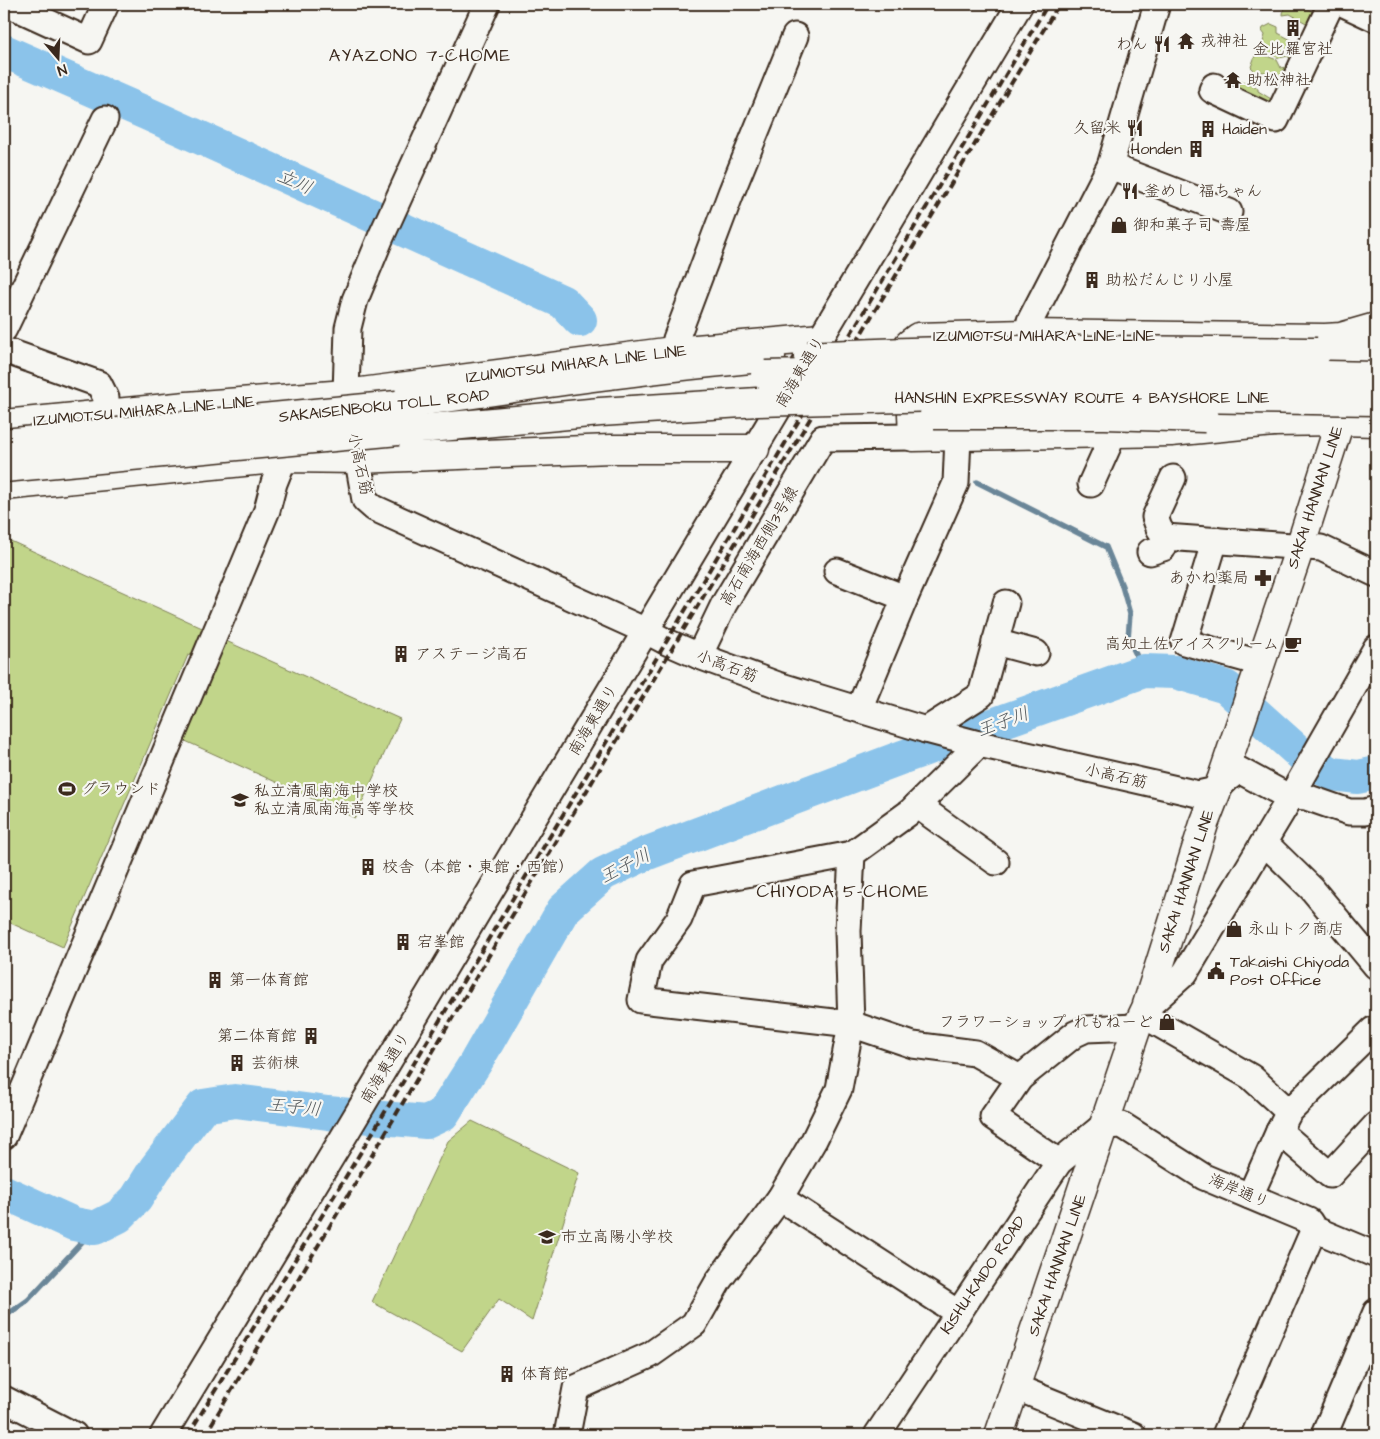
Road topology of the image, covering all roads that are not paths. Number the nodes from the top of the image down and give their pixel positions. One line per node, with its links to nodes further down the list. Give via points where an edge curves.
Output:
1 (11, 4): 2 (street, via 89,41)
2 (106, 4)
3 (487, 4): 22 (street, 小高石筋, via 355,300 348,328)
4 (1020, 4): 17 (street, 南海東通り)
5 (1157, 4): 12 (street)
6 (1331, 4): 10 (street, via 1276,120 1212,90)
7 (1344, 4): 8 (street)
8 (1376, 19)
9 (795, 36): 19 (street, via 731,193)
10 (1214, 86)
11 (105, 119): 15 (street)
12 (1110, 166): 13 (street); 16 (street, via 1030,321)
13 (1229, 212)
14 (1376, 327): 16 (main road, IZUMIOTSU MIHARA LINE LINE, via 1325,338); 20 (main road, SAKAI HANNAN LINE)
15 (4, 329)
16 (1027, 334): 32 (main road, IZUMIOTSU MIHARA LINE LINE, via 918,337 909,344)
17 (821, 338): 19 (main road, IZUMIOTSU MIHARA LINE LINE); 35 (street, 南海東通り)
18 (4, 350): 25 (street, via 99,384 106,398)
19 (673, 351): 22 (main road, IZUMIOTSU MIHARA LINE LINE)
20 (1373, 360): 21 (main road, HANSHIN EXPRESSWAY ROUTE 4 BAYSHORE LINE, bridge); 26 (main road, bridge, via 1317,352 1022,349 891,351 771,358 627,372); 27 (main road, SAKAI HANNAN LINE)
21 (765, 375): 26 (main road, SAKAISENBOKU TOLL ROAD, via 600,386)
22 (346, 394): 25 (main road, IZUMIOTSU MIHARA LINE LINE); 37 (street, 小高石筋)
23 (1376, 401): 24 (main road, HANSHIN EXPRESSWAY ROUTE 4 BAYSHORE LINE, bridge, via 1011,395)
24 (758, 402): 26 (main road, SAKAISENBOKU TOLL ROAD, via 600,412)
25 (106, 414): 30 (main road, IZUMIOTSU MIHARA LINE LINE)
26 (397, 418): 28 (main road, bridge, via 641,425 862,416 1105,414); 34 (main road, SAKAISENBOKU TOLL ROAD, bridge); 38 (main road, SAKAISENBOKU TOLL ROAD, bridge)
27 (1340, 421): 28 (main road); 29 (main road); 43 (main road, SAKAI HANNAN LINE)
28 (1273, 422): 31 (main road, via 1171,432)
29 (1376, 422)
30 (4, 424)
31 (1112, 433): 33 (main road); 40 (street)
32 (913, 437): 33 (main road); 52 (street, 高石南海西側3号線, via 823,438 724,604)
33 (958, 437): 46 (street, via 956,483)
34 (4, 443)
35 (755, 449): 37 (main road, via 611,449); 48 (street, 南海東通り)
36 (284, 458): 37 (main road); 41 (main road); 72 (street, via 267,510)
37 (358, 459): 48 (street, 小高石筋, via 365,500 374,508)
38 (4, 468)
39 (1173, 478): 42 (street, via 1155,517 1159,528 1158,545)
40 (1091, 484)
41 (4, 486)
42 (1215, 540): 43 (street); 53 (street, via 1184,642)
43 (1300, 547): 45 (street, via 1321,548); 53 (main road, SAKAI HANNAN LINE)
44 (837, 571): 46 (street)
45 (1376, 574)
46 (905, 598): 54 (street)
47 (1006, 603): 49 (street)
48 (646, 631): 52 (street, 小高石筋); 83 (street, 南海東通り)
49 (995, 642): 51 (street); 55 (street, via 981,695)
50 (1376, 648): 57 (street)
51 (1036, 653)
52 (699, 656): 54 (street, 小高石筋, via 778,685)
53 (1256, 673): 58 (main road, SAKAI HANNAN LINE)
54 (859, 709): 55 (street, 小高石筋)
55 (926, 730): 56 (street, 小高石筋)
56 (979, 744): 58 (street, 小高石筋, via 1198,794); 59 (street)
57 (1297, 787): 58 (street, via 1285,795 1239,770); 60 (street, via 1306,797 1349,812); 61 (street)
58 (1216, 790): 65 (main road, SAKAI HANNAN LINE)
59 (916, 805): 62 (street); 63 (street)
60 (1376, 810)
61 (1263, 844): 64 (street, via 1312,889); 65 (street, via 1185,973)
62 (852, 854): 66 (street, via 848,930); 66 (street, via 693,884 679,919 649,961 641,1000)
63 (996, 862)
64 (1376, 966)
65 (1147, 1020): 68 (street, via 1086,1029 1075,1034); 69 (street, via 1251,1077); 71 (main road, SAKAI HANNAN LINE)
66 (851, 1024): 68 (street, via 913,1045 975,1053); 75 (street, via 839,1088 814,1140)
67 (1376, 1031): 69 (street, via 1372,1030)
68 (1020, 1078): 73 (street, via 993,1118)
69 (1284, 1121): 70 (street, via 1330,1175); 74 (street)
70 (1376, 1125)
71 (1103, 1126): 73 (street, KISHU-KAIDO ROAD); 74 (street, 海岸通り, via 1122,1125 1204,1177); 80 (main road, SAKAI HANNAN LINE)
72 (4, 1136)
73 (1059, 1162): 79 (street, KISHU-KAIDO ROAD)
74 (1250, 1196): 76 (street, 海岸通り, via 1309,1221)
75 (780, 1198): 79 (street); 84 (street, via 719,1280 694,1324 650,1354 576,1388)
76 (1314, 1229): 77 (street, 海岸通り); 88 (street)
77 (1376, 1256)
78 (1376, 1312): 89 (street)
79 (958, 1313): 85 (street, KISHU-KAIDO ROAD)
80 (1016, 1387): 86 (main road, SAKAI HANNAN LINE); 87 (street)
81 (4, 1399): 82 (street)
82 (74, 1435)
83 (163, 1435)
84 (567, 1435)
85 (877, 1435)
86 (999, 1435)
87 (1133, 1435)
88 (1225, 1435)
89 (1324, 1435)

